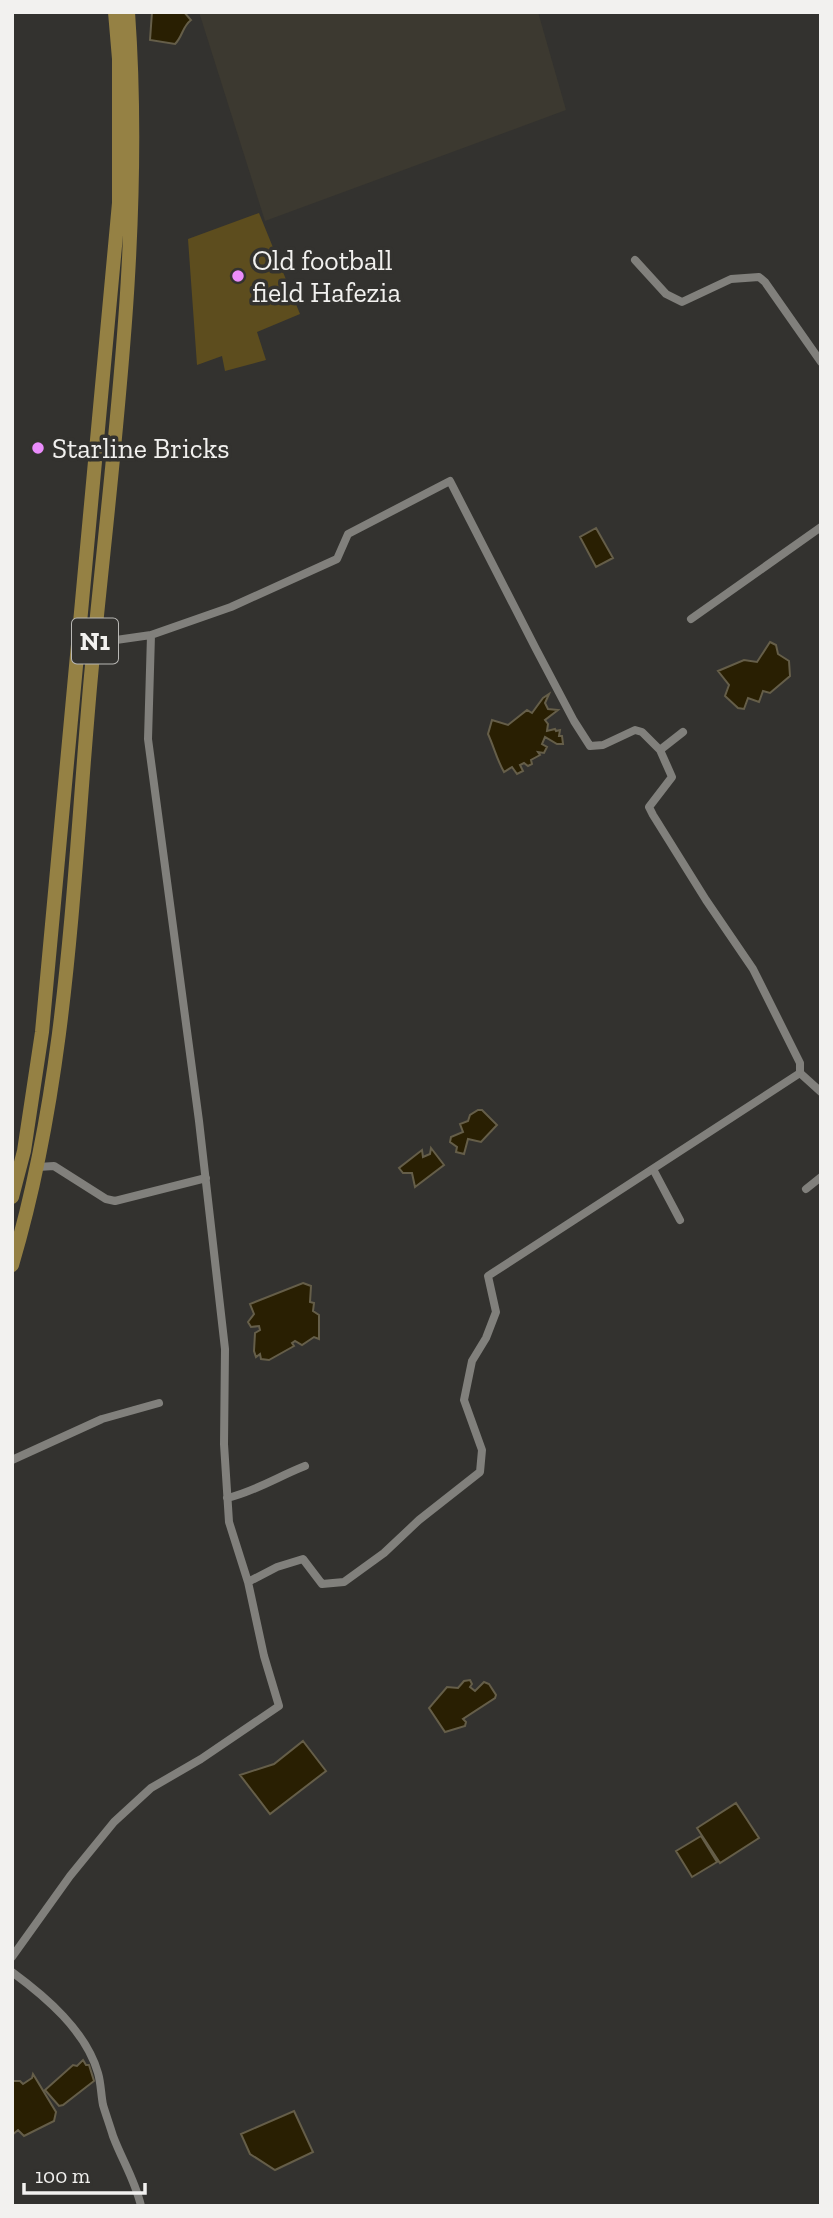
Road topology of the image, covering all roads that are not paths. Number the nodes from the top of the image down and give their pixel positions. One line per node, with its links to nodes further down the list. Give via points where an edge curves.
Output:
1 (115, 12): 18 (highway, N1, via 119,204 43,1032)
2 (128, 12): 8 (highway, N1, via 134,169 123,349)
3 (635, 260): 4 (street, via 666,294 682,302 732,279 759,277)
4 (821, 362)
5 (821, 527): 6 (street)
6 (691, 619)
7 (151, 635): 8 (street); 10 (street, via 231,607 337,559 348,534 450,481 590,746 635,730); 16 (street, via 148,738)
8 (94, 643): 13 (highway, N1, via 57,1052)
9 (683, 732): 10 (street)
10 (660, 750): 11 (street, via 672,776 649,807 753,969 800,1063)
11 (800, 1073): 12 (street); 14 (street)
12 (821, 1092)
13 (38, 1167): 16 (street, via 54,1166 115,1201); 20 (highway, N1)
14 (653, 1169): 19 (street); 25 (street, via 488,1276 496,1312 472,1361 464,1400 482,1450 480,1472 344,1582 322,1584 303,1559)
15 (821, 1177): 17 (street)
16 (206, 1178): 24 (street, via 225,1349)
17 (806, 1189)
18 (12, 1197)
19 (680, 1220)
20 (12, 1265)
21 (159, 1403): 22 (street, via 102,1419)
22 (12, 1460)
23 (305, 1466): 24 (street)
24 (227, 1498): 25 (street, via 229,1522)
25 (248, 1582): 26 (street, via 279,1706 151,1788 114,1822)
26 (12, 1957)
27 (12, 1972): 28 (street, via 48,2000 89,2052 103,2106)
28 (141, 2206)

